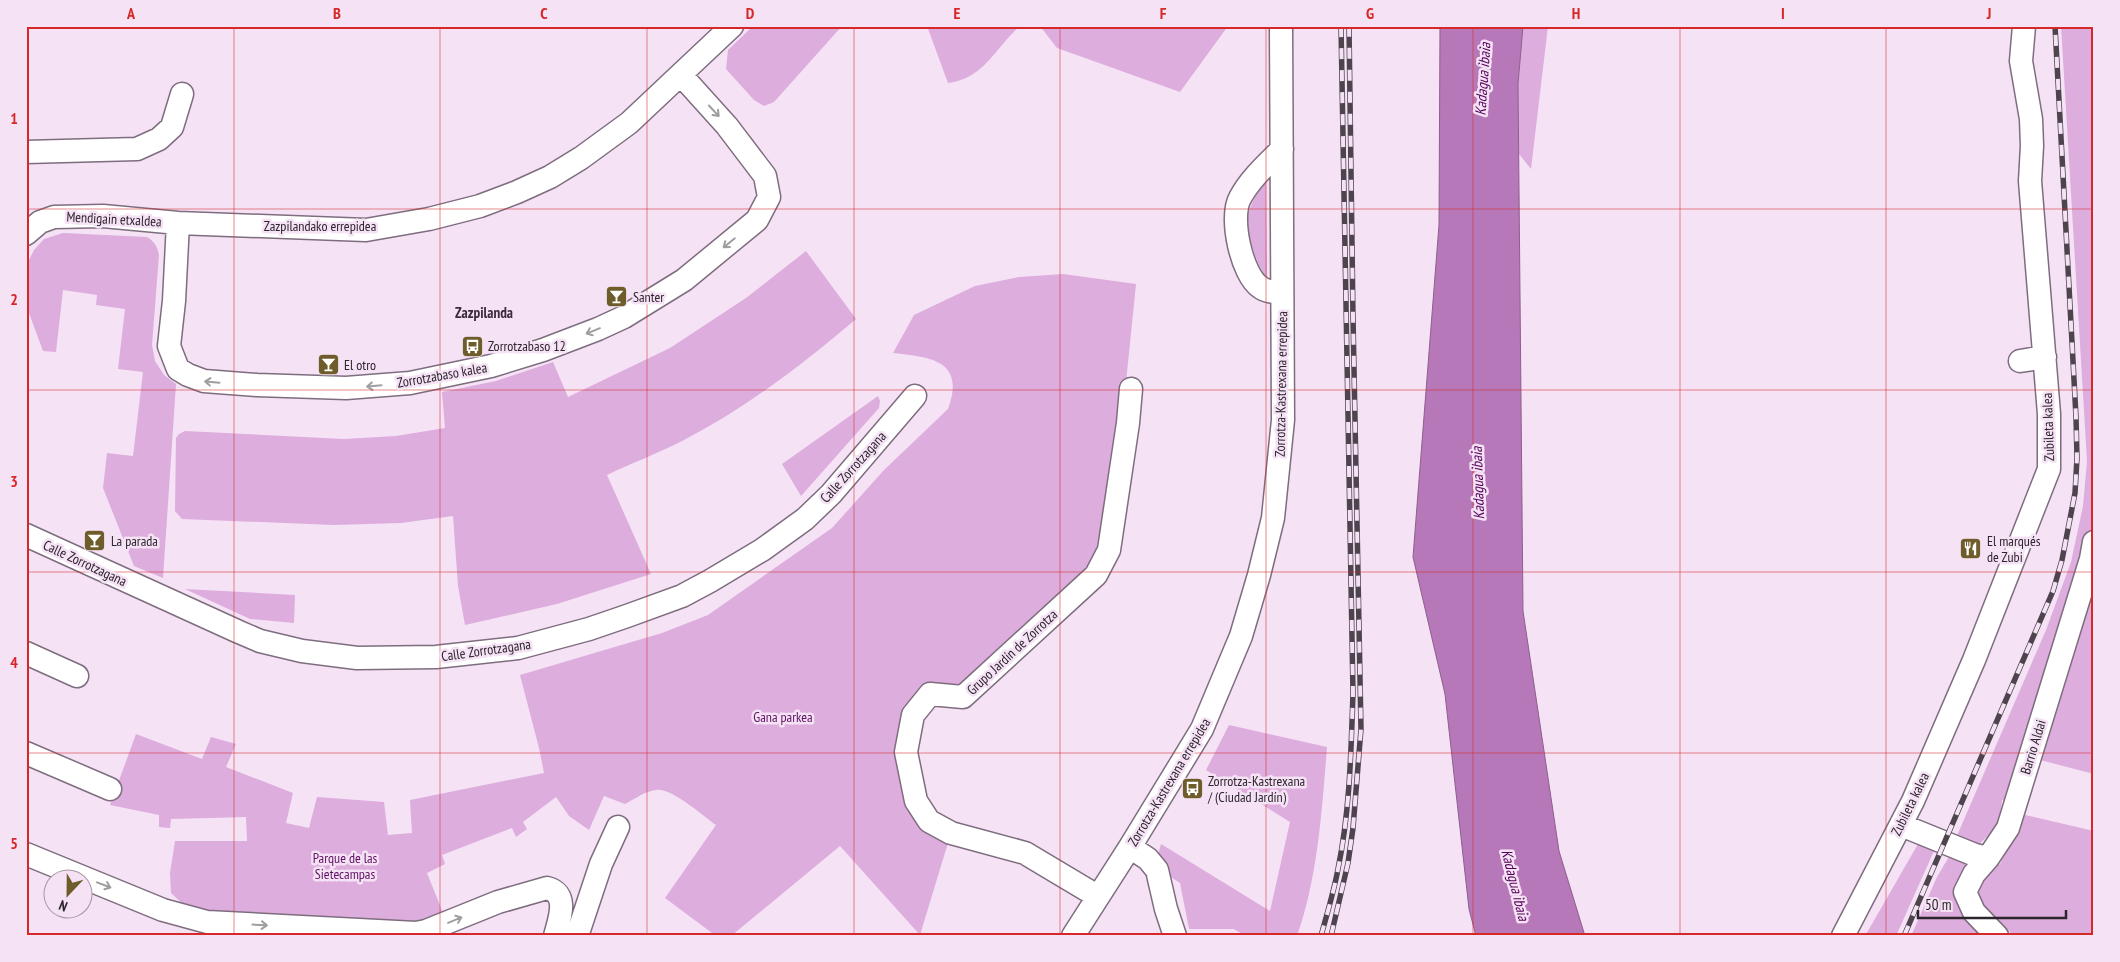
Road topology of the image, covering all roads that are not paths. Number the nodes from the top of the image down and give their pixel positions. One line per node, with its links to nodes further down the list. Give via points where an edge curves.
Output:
1 (1281, 26): 6 (street, Zorrotza-Kastrexana errepidea)
2 (2024, 26): 11 (street, Zubileta kalea, via 2021,60 2031,119 2030,181)
3 (731, 27): 4 (street, Zazpilandako errepidea)
4 (681, 76): 8 (street, Zazpilandako errepidea, via 629,123 581,158 550,177 480,206 366,230); 8 (street, Zorrotzabaso kalea, one-way to 8, via 727,126 765,176 769,197 757,220 684,280 624,317 543,350 491,366 410,383 346,388 257,386 204,381 188,375 178,369 169,346)
5 (182, 94): 7 (street, via 172,127 159,139 137,149)
6 (1282, 149): 10 (street, Zorrotza-Kastrexana errepidea); 10 (street, Zorrotza-Kastrexana errepidea, via 1256,175 1239,199 1235,211 1236,240 1252,280 1260,288)
7 (26, 152)
8 (178, 223): 9 (street, Mendigain etxaldea, via 103,216 54,216 40,222)
9 (26, 234)
10 (1282, 292): 23 (street, Zorrotza-Kastrexana errepidea, via 1283,420 1273,518 1259,575 1241,636 1202,729)
11 (2044, 357): 12 (street); 21 (street, Zubileta kalea, via 2049,470 1970,669)
12 (2020, 361)
13 (1131, 389): 26 (street, Grupo Jardín de Zorrotza, via 1109,550 1096,575 963,697 930,694 912,715 906,752 916,801 929,821 951,834 1024,853)
14 (915, 396): 15 (street, Calle Zorrotzagana, via 831,494 805,519 762,550 682,596 589,629 518,648 436,658 357,658 302,651 260,641)
15 (26, 536)
16 (2094, 542): 25 (street, Barrio Aldai, via 2008,828)
17 (26, 653): 18 (street)
18 (77, 676)
19 (26, 753): 20 (street)
20 (110, 789)
21 (1900, 825): 25 (street, via 1975,856); 31 (street, Zubileta kalea)
22 (618, 827): 28 (street, via 601,864)
23 (1130, 847): 26 (street, Zorrotza-Kastrexana errepidea); 30 (street, via 1157,870)
24 (26, 854): 27 (street, one-way to 27, via 163,910 207,922 416,933 498,902 547,888 553,889 561,898 562,912)
25 (1988, 858): 32 (street, Barrio Aldai, via 1974,874 1965,892 1974,912)
26 (1098, 896): 29 (street, Zorrotza-Kastrexana errepidea)
27 (555, 936)
28 (577, 936)
29 (1073, 936)
30 (1174, 936)
31 (1843, 936)
32 (1997, 936)

